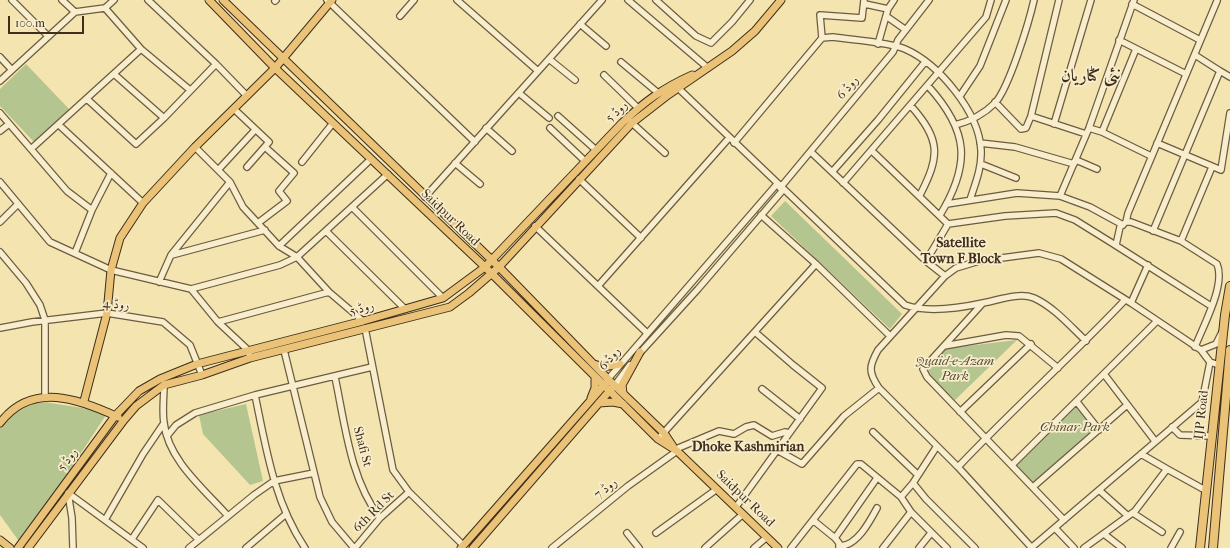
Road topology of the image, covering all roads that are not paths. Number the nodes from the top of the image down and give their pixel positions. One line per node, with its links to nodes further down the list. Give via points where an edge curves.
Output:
1 (12, 0): 32 (street)
2 (62, 0): 27 (street)
3 (114, 0): 25 (street)
4 (148, 0): 47 (street)
5 (209, 0): 48 (main road, Saidpur Road)
6 (222, 0): 44 (main road, Saidpur Road)
7 (414, 0): 28 (street)
8 (457, 0): 51 (street)
9 (602, 0): 30 (street)
10 (628, 0): 49 (street)
11 (656, 0): 12 (street, via 696,36 711,43)
12 (750, 0)
13 (781, 0): 49 (main road, روڈ 5, via 755,31)
14 (894, 0): 26 (street)
15 (929, 0): 31 (street, روڈ 6)
16 (991, 0): 53 (street, via 986,17)
17 (1006, 0): 66 (street, via 980,66)
18 (1034, 0): 68 (street, via 1029,23 1002,91)
19 (1059, 0): 75 (street)
20 (1091, 0): 82 (street)
21 (330, 1): 44 (main road); 93 (street)
22 (1217, 1): 35 (street)
23 (865, 2): 26 (street); 33 (street, via 862,18 820,15)
24 (1133, 2): 34 (street); 35 (street)
25 (105, 8): 27 (street); 39 (street)
26 (888, 9): 29 (street)
27 (75, 12): 32 (street)
28 (400, 16)
29 (886, 16): 31 (street); 36 (street)
30 (580, 24): 37 (street); 43 (street)
31 (906, 30): 38 (street, روڈ 6)
32 (48, 36): 50 (street)
33 (822, 38): 36 (street, via 833,37); 94 (street)
34 (1119, 40): 40 (street); 87 (street)
35 (1200, 40): 41 (street)
36 (878, 44): 38 (street)
37 (606, 46)
38 (895, 46): 46 (street, via 906,49); 103 (street, روڈ 6)
39 (141, 49): 54 (street); 62 (street)
40 (1136, 49): 55 (street); 90 (street)
41 (1194, 55): 52 (street); 55 (street)
42 (0, 57): 50 (street)
43 (549, 59): 51 (street); 58 (street)
44 (283, 60): 48 (main road); 129 (main road, Saidpur Road)
45 (621, 62): 63 (street)
46 (925, 62): 53 (street); 117 (street)
47 (216, 64): 62 (street); 65 (street)
48 (275, 68): 65 (main road); 79 (main road, Saidpur Road)
49 (708, 68): 60 (main road, روڈ 5)
50 (12, 70): 59 (street)
51 (538, 71): 64 (street)
52 (1220, 71): 57 (street); 105 (street)
53 (939, 72): 61 (street); 66 (street)
54 (114, 74): 67 (street); 76 (street)
55 (1186, 74): 96 (street)
56 (604, 75): 70 (street)
57 (1230, 77)
58 (575, 80)
59 (0, 81)
60 (676, 86): 63 (main road, روڈ 5); 80 (main road, روڈ 5); 92 (street)
61 (928, 86): 69 (street); 84 (street, via 941,100)
62 (190, 90): 76 (street)
63 (657, 92): 70 (main road, روڈ 5)
64 (519, 93): 77 (street); 85 (street)
65 (247, 96): 71 (main road)
66 (960, 96): 78 (street)
67 (87, 99): 76 (street, via 136,144); 83 (street)
68 (995, 102): 75 (street, via 1021,129 1026,128); 78 (street)
69 (911, 106): 102 (street); 127 (street, via 933,136 934,144 935,157 931,173)
70 (638, 108): 100 (main road, روڈ 5)
71 (234, 109): 88 (street); 97 (main road)
72 (1230, 113): 114 (street, via 1222,169)
73 (0, 114): 81 (street)
74 (558, 116): 100 (street)
75 (1031, 116): 82 (street)
76 (164, 118)
77 (550, 118)
78 (972, 120): 84 (street); 95 (street)
79 (333, 123): 107 (main road, Saidpur Road); 109 (street)
80 (632, 123): 104 (street); 121 (main road, روڈ 5)
81 (9, 124): 89 (street); 99 (street)
82 (1054, 124): 91 (street)
83 (59, 125): 99 (street); 118 (street)
84 (955, 125): 133 (street, via 962,152 961,168)
85 (486, 128): 93 (street); 101 (street)
86 (550, 128): 108 (street)
87 (1089, 128): 90 (street); 91 (street)
88 (255, 130): 98 (street, via 269,142); 115 (street)
89 (0, 131)
90 (1102, 132): 106 (street)
91 (1086, 134): 110 (street)
92 (729, 138): 94 (street); 148 (street)
93 (474, 142): 111 (street)
94 (734, 142): 126 (street)
95 (980, 143): 110 (street, via 1015,146); 112 (street)
96 (1157, 143): 105 (street); 106 (street)
97 (195, 147): 115 (street); 131 (main road)
98 (265, 147): 113 (street); 140 (street, via 294,173 279,191 288,201)
99 (31, 149): 135 (street, via 67,191)
100 (596, 150): 108 (main road, روڈ 5)
101 (512, 151)
102 (872, 151): 124 (street); 127 (street)
103 (812, 152): 117 (street); 126 (street, روڈ 6)
104 (665, 153)
105 (1184, 155): 114 (street); 147 (street)
106 (1151, 156): 141 (street)
107 (370, 159): 119 (main road, Saidpur Road); 151 (street)
108 (585, 161): 156 (main road, روڈ 5)
109 (302, 162)
110 (1075, 162): 116 (street); 128 (street)
111 (455, 163): 125 (street); 129 (street)
112 (981, 164): 120 (street); 130 (street)
113 (247, 167)
114 (1212, 167): 149 (street)
115 (219, 169): 123 (street)
116 (1097, 169)
117 (832, 172): 124 (street)
118 (111, 173): 131 (street); 135 (street)
119 (388, 174): 134 (street); 160 (main road, Saidpur Road)
120 (1016, 178)
121 (579, 179): 143 (main road, روڈ 5); 148 (street)
122 (0, 182): 132 (street)
123 (230, 182): 140 (street, via 243,207); 154 (street)
124 (843, 183): 157 (street)
125 (480, 184)
126 (780, 187): 136 (street, روڈ 6); 139 (street, روڈ 6); 178 (street, via 905,305)
127 (920, 195): 137 (street, via 927,205)
128 (1060, 196): 130 (street, via 1017,193); 141 (street)
129 (425, 197): 156 (main road, Saidpur Road)
130 (970, 200): 133 (street)
131 (143, 203): 162 (main road, via 120,238)
132 (18, 204): 138 (street); 153 (street, via 50,242)
133 (947, 204): 137 (street)
134 (352, 207): 146 (street); 172 (street)
135 (92, 210): 153 (street)
136 (761, 215): 144 (street, روڈ 6); 158 (street)
137 (940, 215): 142 (street)
138 (0, 222)
139 (745, 222): 144 (street); 166 (street, روڈ 6)
140 (258, 223): 145 (street)
141 (1124, 223): 147 (street, via 1131,222); 150 (street)
142 (948, 224): 150 (street, via 1004,216 1056,214 1075,220); 157 (street)
143 (534, 226): 161 (main road, روڈ 5); 167 (street)
144 (751, 228): 170 (street, روڈ 6)
145 (264, 230): 151 (street); 154 (street)
146 (326, 231): 155 (street); 177 (street)
147 (1153, 231): 149 (street)
148 (641, 238): 167 (street)
149 (1180, 241): 176 (street, via 1217,264 1220,270 1219,285)
150 (1116, 245): 159 (street)
151 (278, 246): 155 (street)
152 (0, 252): 180 (street, via 26,283 40,305)
153 (74, 253): 162 (street)
154 (172, 256): 165 (street)
155 (297, 257): 169 (street, via 280,265); 171 (street)
156 (491, 260): 160 (main road, روڈ 5); 161 (main road, Saidpur Road)
157 (926, 261): 164 (street)
158 (816, 264): 186 (street); 188 (street)
159 (1148, 265): 174 (street); 176 (street)
160 (484, 267): 163 (main road, Saidpur Road); 172 (main road, روڈ 5)
161 (499, 267): 163 (main road, روڈ 5); 199 (main road, Saidpur Road)
162 (111, 270): 165 (street); 179 (main road)
163 (491, 275): 183 (main road, روڈ 5, via 450,307); 207 (main road, Saidpur Road)
164 (944, 276): 173 (street, via 956,268 979,261 1039,253 1061,259); 178 (street)
165 (160, 282): 169 (street)
166 (693, 283): 170 (street); 187 (street, روڈ 6)
167 (598, 286): 187 (street)
168 (1230, 286): 185 (highway, IJP Road)
169 (191, 289): 181 (street)
170 (698, 289): 196 (street, روڈ 6)
171 (329, 292): 181 (street); 183 (street)
172 (443, 298): 177 (main road, روڈ 5)
173 (1125, 300): 174 (street); 189 (street)
174 (1131, 303): 182 (street)
175 (982, 304): 178 (street); 189 (street, via 1020,296 1032,297 1056,313); 191 (street)
176 (1211, 306): 192 (street)
177 (405, 309): 183 (main road, روڈ 5)
178 (916, 309): 188 (street)
179 (107, 313): 180 (street, روڈ 4); 200 (street, روڈ 4, via 163,322 190,345); 218 (main road)
180 (45, 320): 184 (street, روڈ 4); 217 (street)
181 (218, 322): 197 (street)
182 (1156, 322): 192 (street); 205 (street)
183 (364, 325): 193 (main road, روڈ 5); 197 (main road, روڈ 5); 203 (street)
184 (1, 326)
185 (1223, 328): 194 (street, via 1216,344); 202 (highway, IJP Road)
186 (755, 332): 226 (street, via 822,386 822,390); 233 (street)
187 (647, 333): 201 (street, روڈ 6)
188 (890, 336): 213 (street, via 870,364 872,378)
189 (1086, 341): 204 (street)
190 (1031, 344): 191 (street, via 1019,336 1006,335); 204 (street); 224 (street)
191 (944, 346): 224 (street, via 923,369 927,377)
192 (1195, 347): 194 (street)
193 (284, 350): 197 (main road, روڈ 5); 210 (street)
194 (1200, 350): 198 (street)
195 (1230, 350): 310 (highway, IJP Road)
196 (640, 352): 212 (street, روڈ 6); 215 (main road, via 622,385)
197 (249, 354): 200 (main road, روڈ 5); 206 (main road, روڈ 5)
198 (1210, 362): 202 (street); 230 (street, via 1202,402)
199 (592, 363): 201 (main road, via 603,367); 211 (main road, Saidpur Road)
200 (197, 364): 206 (street, روڈ 4); 225 (main road, روڈ 5, via 160,379 139,391)
201 (620, 364): 211 (street, روڈ 6)
202 (1219, 365): 236 (highway, IJP Road)
203 (372, 367): 208 (street); 256 (street, via 393,470)
204 (1058, 368): 237 (street)
205 (1104, 374): 219 (street); 223 (street)
206 (202, 375): 209 (main road, روڈ 5)
207 (595, 376): 211 (main road, Saidpur Road); 220 (main road, via 595,388)
208 (335, 377): 210 (street); 266 (street, Shafi St, via 358,475 365,495)
209 (164, 385): 227 (main road, روڈ 5, via 136,406); 229 (street)
210 (293, 385): 216 (street); 247 (street)
211 (607, 385): 212 (main road, روڈ 6); 220 (main road, روڈ 6); 221 (main road, روڈ 6); 222 (main road, Saidpur Road)
212 (615, 385): 215 (main road, Saidpur Road)
213 (880, 388): 240 (street); 242 (street, via 844,416 802,464)
214 (762, 389): 226 (street)
215 (624, 393): 233 (main road, Saidpur Road)
216 (255, 395): 235 (street, via 195,413 176,426); 250 (street)
217 (45, 397): 218 (main road); 228 (main road, via 15,408)
218 (84, 401): 225 (main road)
219 (1077, 402): 231 (street); 244 (street)
220 (588, 403): 283 (main road, روڈ 6)
221 (599, 403): 222 (main road); 293 (main road, روڈ 6)
222 (623, 404): 238 (main road, Saidpur Road)
223 (1128, 405): 231 (street); 239 (street)
224 (960, 412): 237 (street)
225 (115, 416): 227 (main road); 286 (main road, روڈ 5)
226 (800, 419): 234 (street)
227 (124, 420): 257 (main road, روڈ 5)
228 (0, 423)
229 (164, 423): 235 (street); 267 (street)
230 (1172, 427): 236 (street, via 1180,435); 239 (street)
231 (1099, 430): 252 (street)
232 (873, 432): 248 (street)
233 (664, 433): 238 (street); 241 (main road, Saidpur Road)
234 (789, 433): 241 (street, روڈ 7, via 772,436 754,425 734,434 719,431); 242 (street)
235 (167, 436): 265 (street, via 183,466)
236 (1211, 436): 255 (highway, IJP Road)
237 (986, 438): 244 (street); 245 (street)
238 (658, 439): 241 (main road, Saidpur Road)
239 (1155, 441): 243 (street)
240 (937, 446): 245 (street); 248 (street)
241 (676, 450): 253 (main road, Saidpur Road); 294 (street, روڈ 7)
242 (778, 450): 259 (street)
243 (1141, 454): 246 (street); 254 (street)
244 (1012, 465): 252 (street)
245 (958, 467): 304 (street)
246 (1167, 469): 255 (street); 264 (street)
247 (314, 473): 250 (street); 292 (street, via 320,497 332,522)
248 (918, 475): 251 (street)
249 (877, 478): 258 (street); 269 (street, via 861,464 857,464); 278 (street)
250 (274, 481): 262 (street); 265 (street)
251 (913, 483): 258 (street); 303 (street)
252 (1034, 488): 268 (street)
253 (717, 489): 259 (main road, Saidpur Road); 275 (street)
254 (1098, 490): 264 (street); 268 (street)
255 (1205, 490): 309 (highway, IJP Road)
256 (409, 492): 266 (street, 6th Rd St); 283 (street)
257 (68, 493): 267 (street); 287 (main road, روڈ 5); 288 (street)
258 (900, 497): 261 (street)
259 (736, 507): 263 (main road, Saidpur Road)
260 (877, 508): 284 (street, via 863,531 846,546)
261 (911, 512): 274 (street); 300 (street)
262 (286, 514): 282 (street); 291 (street)
263 (743, 514): 277 (main road, Saidpur Road); 296 (street)
264 (1130, 514): 271 (street); 276 (street)
265 (228, 516): 281 (street)
266 (380, 518): 292 (street, 6th Rd St)
267 (105, 520): 279 (street)
268 (1064, 520): 270 (street)
269 (814, 521): 278 (street); 299 (street)
270 (1055, 528): 304 (street); 305 (street)
271 (1162, 532)
272 (1180, 532): 308 (street)
273 (627, 533): 295 (street)
274 (931, 533): 301 (street); 302 (street)
275 (656, 534)
276 (1104, 534): 306 (street); 307 (street)
277 (767, 537): 297 (street); 298 (main road, Saidpur Road)
278 (835, 538): 284 (street)
279 (132, 539): 281 (street, via 158,500); 289 (street)
280 (0, 540): 285 (main road)
281 (198, 540): 290 (street)
282 (302, 547)
283 (462, 547)
284 (840, 547)
285 (10, 548)
286 (18, 548)
287 (28, 548)
288 (73, 548)
289 (143, 548)
290 (189, 548)
291 (246, 548)
292 (354, 548)
293 (473, 548)
294 (552, 548)
295 (639, 548)
296 (705, 548)
297 (754, 548)
298 (778, 548)
299 (791, 548)
300 (883, 548)
301 (919, 548)
302 (947, 548)
303 (975, 548)
304 (1031, 548)
305 (1074, 548)
306 (1084, 548)
307 (1122, 548)
308 (1171, 548)
309 (1200, 548)
310 (1213, 548)

